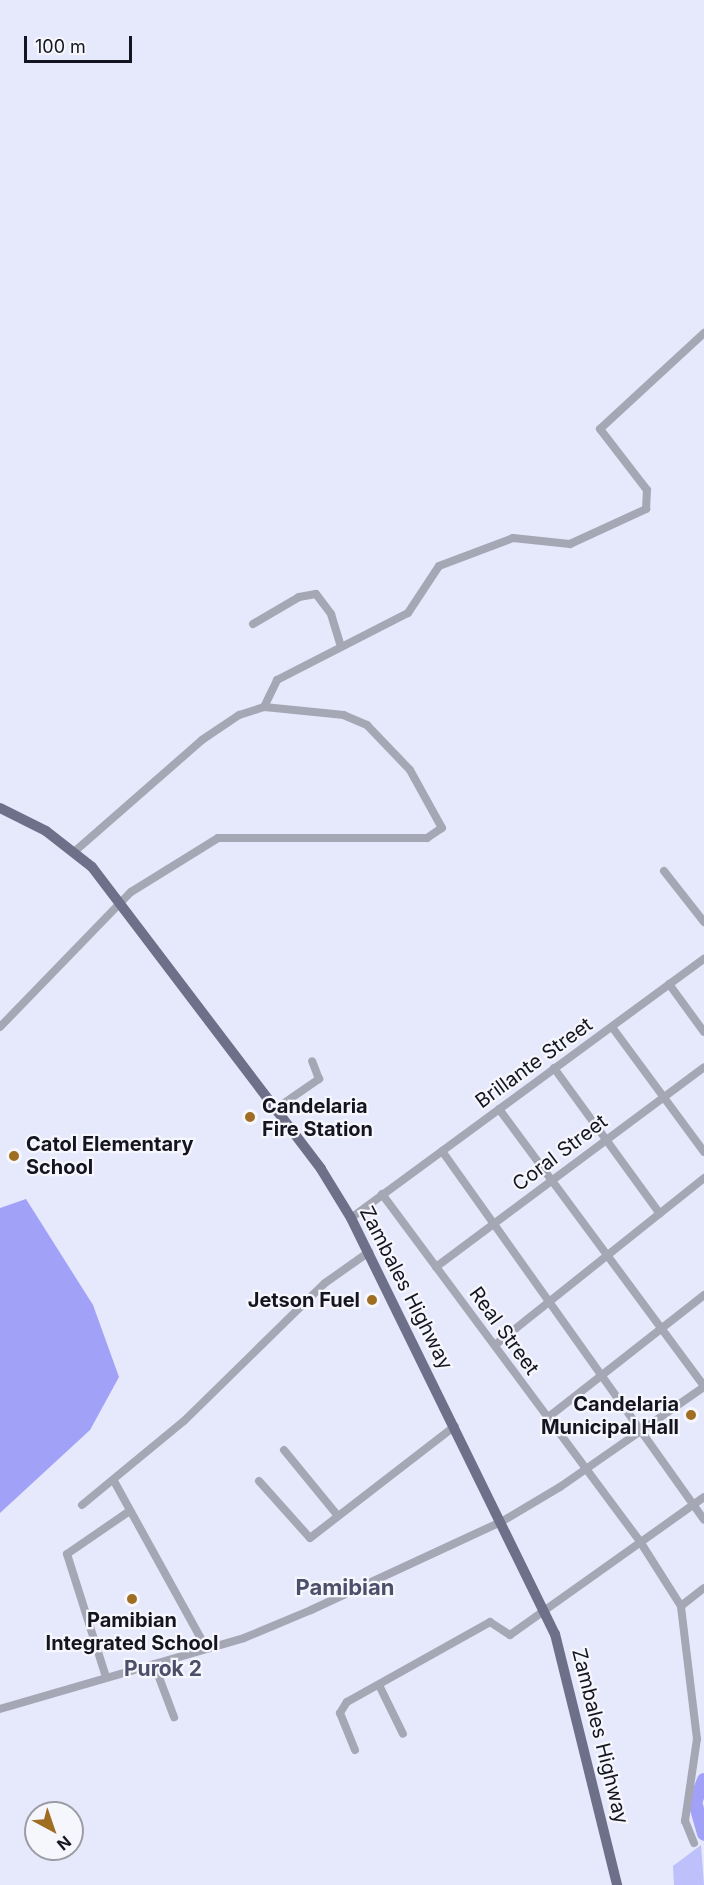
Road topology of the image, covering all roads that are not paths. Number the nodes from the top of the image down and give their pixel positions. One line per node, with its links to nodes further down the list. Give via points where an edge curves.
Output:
1 (704, 333): 3 (street, via 600,429 647,490 646,509 570,544 513,538 446,563 408,613)
2 (253, 624): 3 (street, via 299,597 316,594 331,614)
3 (340, 647): 4 (street, via 277,680)
4 (264, 708): 6 (street, via 239,715 202,740); 8 (street, via 344,715 366,724 410,770 441,823 441,834 267,841 228,835 191,852)
5 (0, 808): 6 (main road, Zambales Highway)
6 (75, 851): 8 (main road, Zambales Highway)
7 (664, 871): 9 (street)
8 (121, 902): 12 (street); 20 (main road, Zambales Highway)
9 (704, 922)
10 (704, 959): 11 (street, Brillante Street)
11 (669, 984): 13 (street, Brillante Street); 14 (street)
12 (0, 1027)
13 (612, 1027): 17 (street, Brillante Street); 18 (street)
14 (704, 1032)
15 (312, 1061): 20 (street, via 319,1079)
16 (704, 1067): 18 (street, Coral Street)
17 (554, 1068): 19 (street, Brillante Street); 21 (street)
18 (661, 1097): 21 (street, Coral Street); 23 (street)
19 (499, 1108): 22 (street, Brillante Street); 25 (street)
20 (274, 1110): 28 (main road, Zambales Highway)
21 (605, 1140): 25 (street, Coral Street); 27 (street)
22 (442, 1151): 26 (street, Brillante Street); 29 (street)
23 (704, 1152)
24 (704, 1178): 27 (street)
25 (551, 1181): 29 (street, Coral Street); 31 (street)
26 (382, 1194): 28 (street, Brillante Street); 32 (street, Real Street)
27 (660, 1214): 31 (street)
28 (351, 1218): 30 (main road, Zambales Highway)
29 (493, 1224): 32 (street, Coral Street); 34 (street)
30 (369, 1252): 40 (main road, Zambales Highway); 44 (street, via 325,1283)
31 (605, 1259): 34 (street); 35 (street)
32 (436, 1266): 36 (street, Real Street)
33 (704, 1295): 35 (street)
34 (549, 1302): 36 (street); 37 (street)
35 (659, 1330): 37 (street); 38 (street)
36 (495, 1345): 39 (street, Real Street)
37 (600, 1376): 39 (street); 41 (street)
38 (704, 1387): 41 (street)
39 (546, 1419): 43 (street, Real Street)
40 (455, 1426): 50 (street); 52 (main road, Zambales Highway)
41 (642, 1431): 43 (street); 48 (street)
42 (284, 1450): 50 (street)
43 (585, 1471): 52 (street); 53 (street, Real Street)
44 (114, 1481): 47 (street); 49 (street)
45 (259, 1481): 50 (street, via 307,1537)
46 (704, 1497): 48 (street)
47 (82, 1505)
48 (694, 1505): 51 (street); 53 (street)
49 (128, 1512): 57 (street); 59 (street, via 67,1554)
50 (338, 1516)
51 (704, 1519)
52 (501, 1522): 56 (main road, Zambales Highway); 57 (street, via 272,1627)
53 (641, 1543): 55 (street, Real Street); 56 (street)
54 (704, 1588): 55 (street)
55 (681, 1606): 65 (street, via 697,1740 685,1821)
56 (547, 1614): 60 (street, via 510,1635 490,1622); 66 (main road, Zambales Highway, via 570,1680)
57 (206, 1648): 58 (street)
58 (154, 1664): 59 (street); 62 (street)
59 (105, 1677): 61 (street)
60 (380, 1688): 63 (street); 64 (street, via 340,1709)
61 (0, 1709)
62 (174, 1718)
63 (403, 1734)
64 (355, 1750)
65 (694, 1843)
66 (617, 1885)

